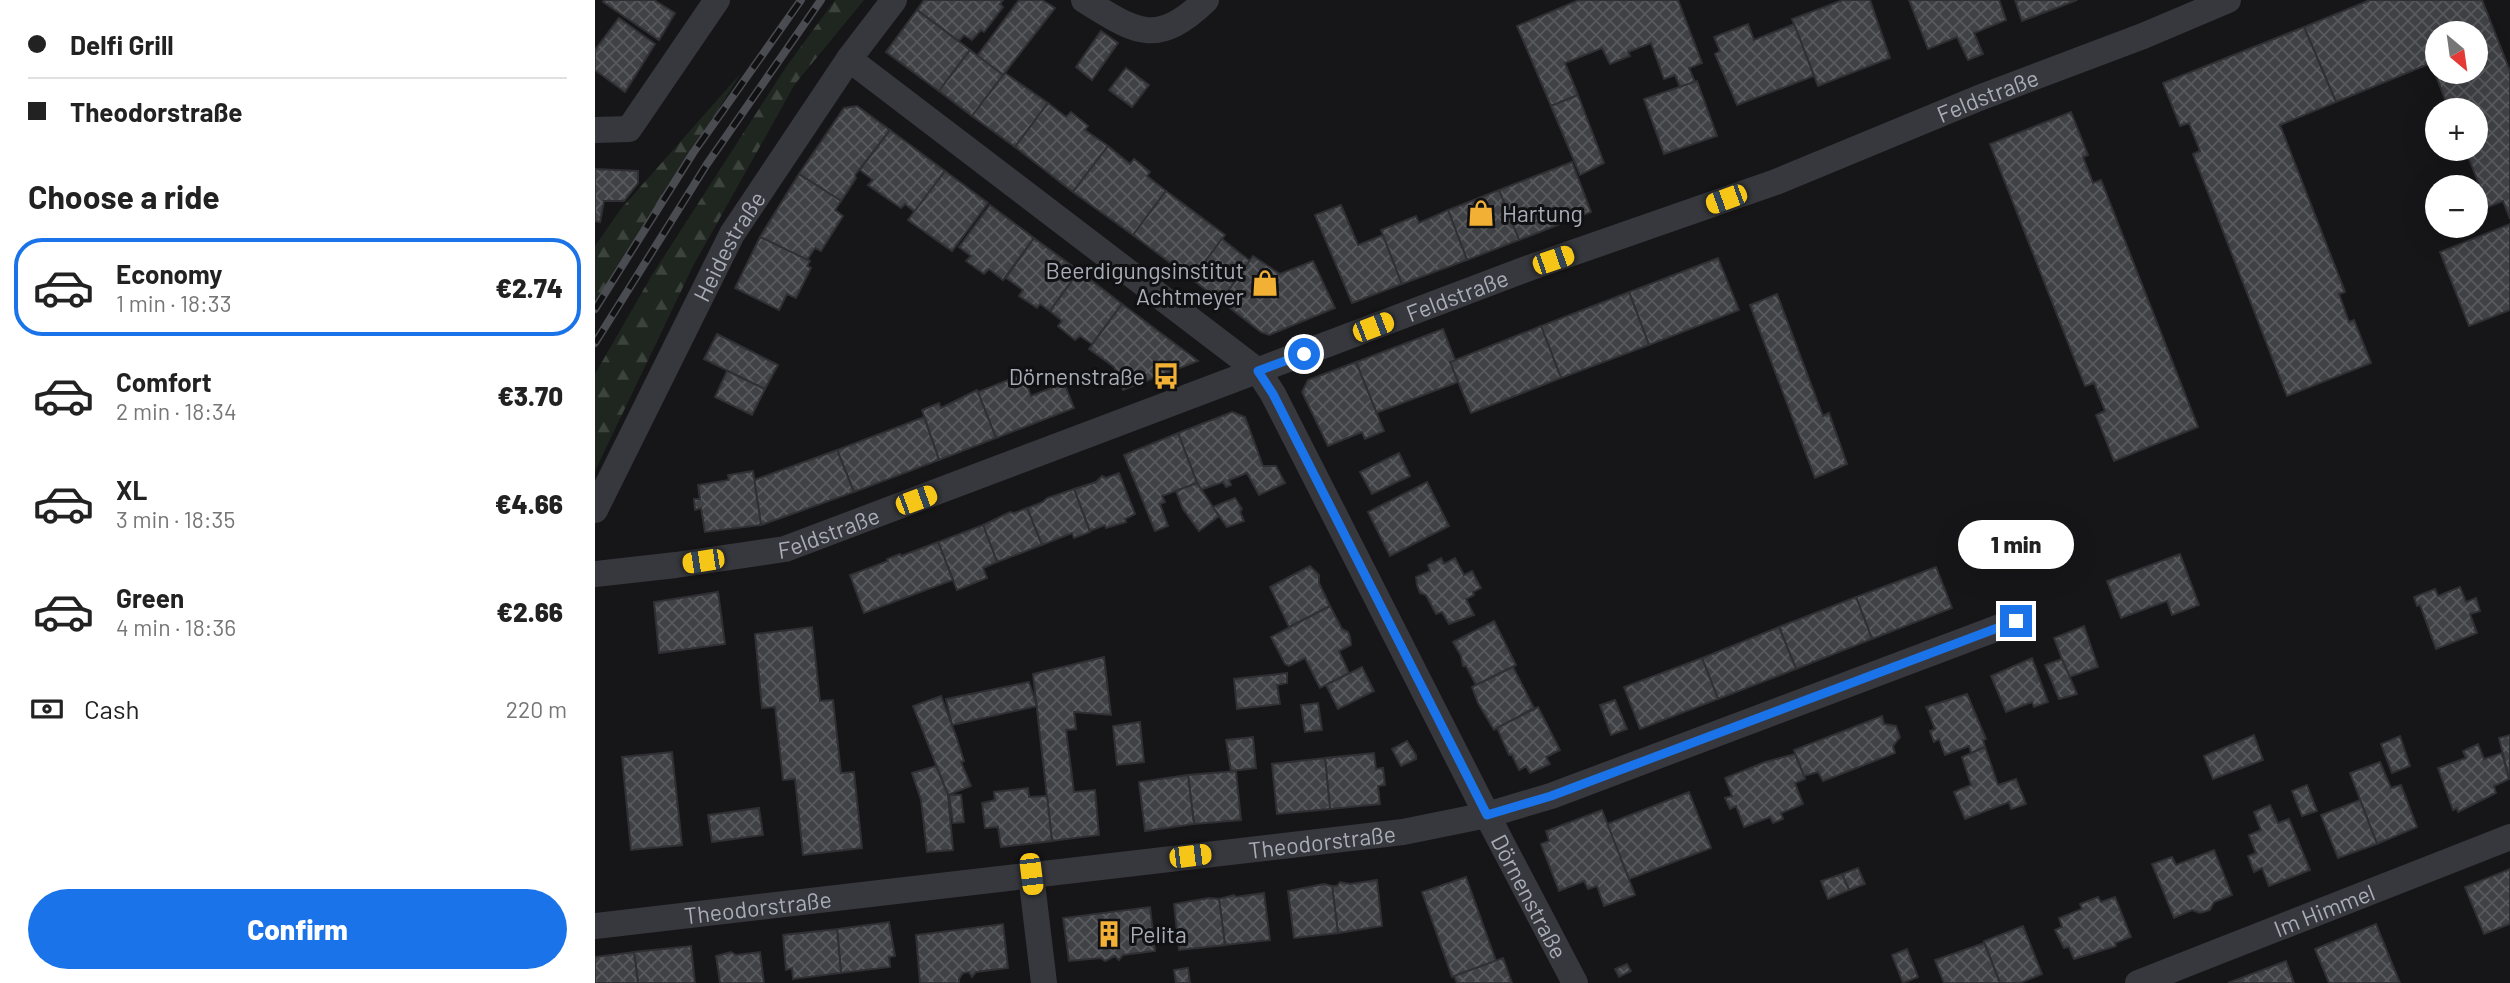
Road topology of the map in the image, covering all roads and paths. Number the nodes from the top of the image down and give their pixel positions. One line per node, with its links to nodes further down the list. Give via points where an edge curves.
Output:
1 (717, 0): 7 (street, via 629,129)
2 (894, 0): 6 (street, Heidestraße)
3 (1084, 0): 4 (street, via 1129,27 1151,31 1169,27)
4 (1206, 0)
5 (2228, 0): 8 (street, Feldstraße, via 1776,182 1529,268)
6 (849, 59): 8 (street, Dörnenstraße); 9 (street, Heidestraße, via 732,234)
7 (595, 130)
8 (1258, 371): 10 (street, Feldstraße, via 785,549); 12 (street, Dörnenstraße)
9 (595, 510)
10 (595, 574)
11 (2016, 621): 12 (street, Theodorstraße, via 1551,796)
12 (1487, 815): 14 (street, Theodorstraße, via 1403,832); 17 (street, Dörnenstraße)
13 (2510, 837): 18 (street, Im Himmel)
14 (1031, 874): 15 (street, Theodorstraße); 16 (street)
15 (595, 926)
16 (1044, 983)
17 (1575, 983)
18 (2138, 983)

